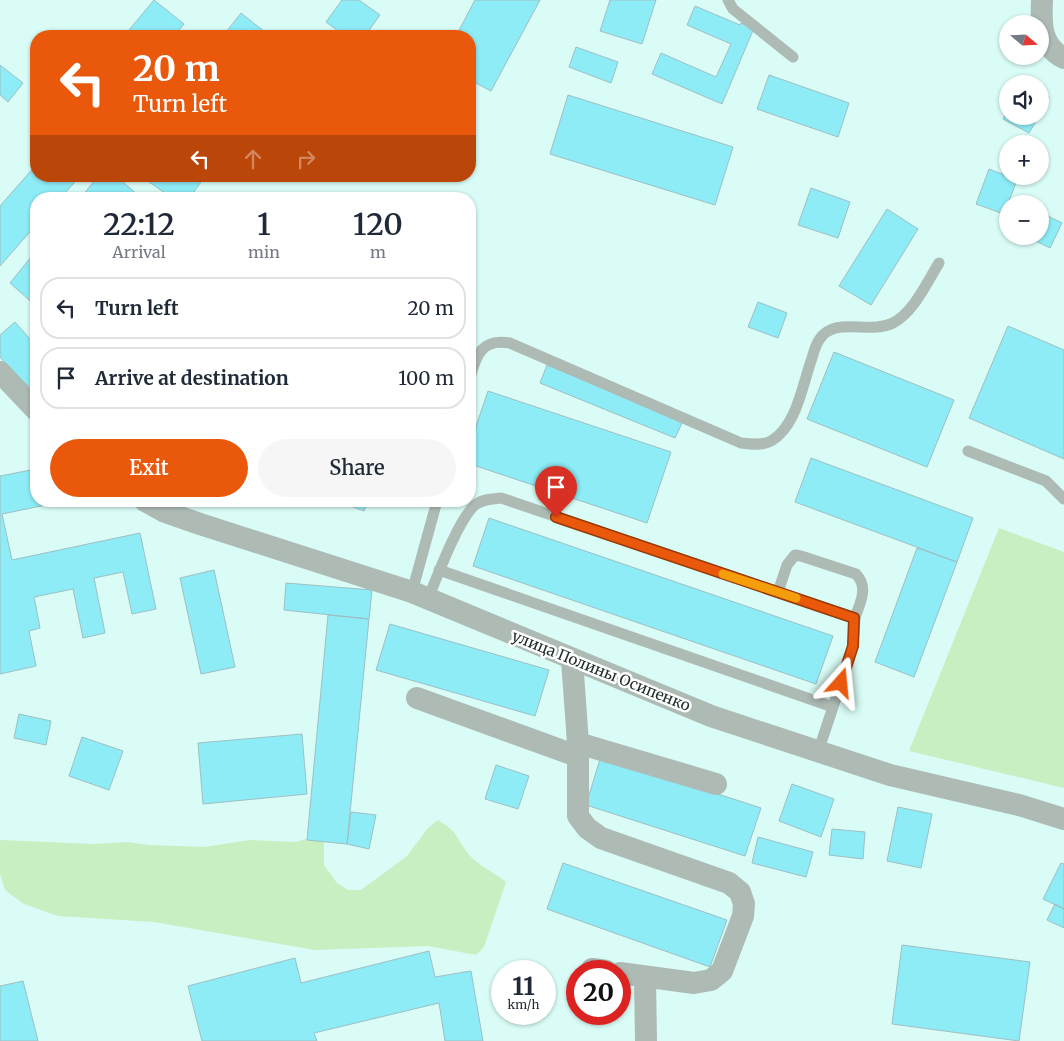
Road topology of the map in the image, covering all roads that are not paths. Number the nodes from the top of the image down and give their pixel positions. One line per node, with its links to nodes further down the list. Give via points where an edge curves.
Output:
1 (728, 0): 3 (lane, via 733,9)
2 (1042, 0): 4 (street, via 1042,34 1056,54)
3 (793, 57)
4 (1064, 58)
5 (939, 263): 6 (lane, via 904,316 892,324 828,329 818,341 791,420 770,442 756,445 740,443 510,343 498,341 483,348)
6 (476, 358)
7 (0, 372): 8 (street)
8 (30, 404)
9 (968, 451): 10 (lane, via 1046,481)
10 (1064, 499)
11 (476, 504): 16 (lane, via 501,498)
12 (155, 507): 17 (street, улица Полины Осипенко)
13 (436, 507): 17 (lane)
14 (473, 507): 15 (lane)
15 (439, 570): 17 (lane); 21 (lane)
16 (778, 592): 18 (lane); 18 (lane, via 786,565 796,555 856,574 864,589)
17 (420, 596): 19 (street, улица Полины Осипенко)
18 (854, 618): 21 (lane, via 853,646)
19 (572, 660): 22 (street); 23 (street, улица Полины Осипенко, via 711,716)
20 (417, 698): 22 (street)
21 (832, 707): 23 (lane)
22 (578, 750): 24 (street); 27 (street, via 578,816 587,828 601,838 729,883 740,892 744,904 743,916 722,971 711,980 694,983)
23 (818, 752): 25 (street, улица Полины Осипенко, via 890,775 1019,805)
24 (716, 784)
25 (1064, 819)
26 (631, 976): 27 (street)
27 (645, 978): 28 (street)
28 (646, 1041)

